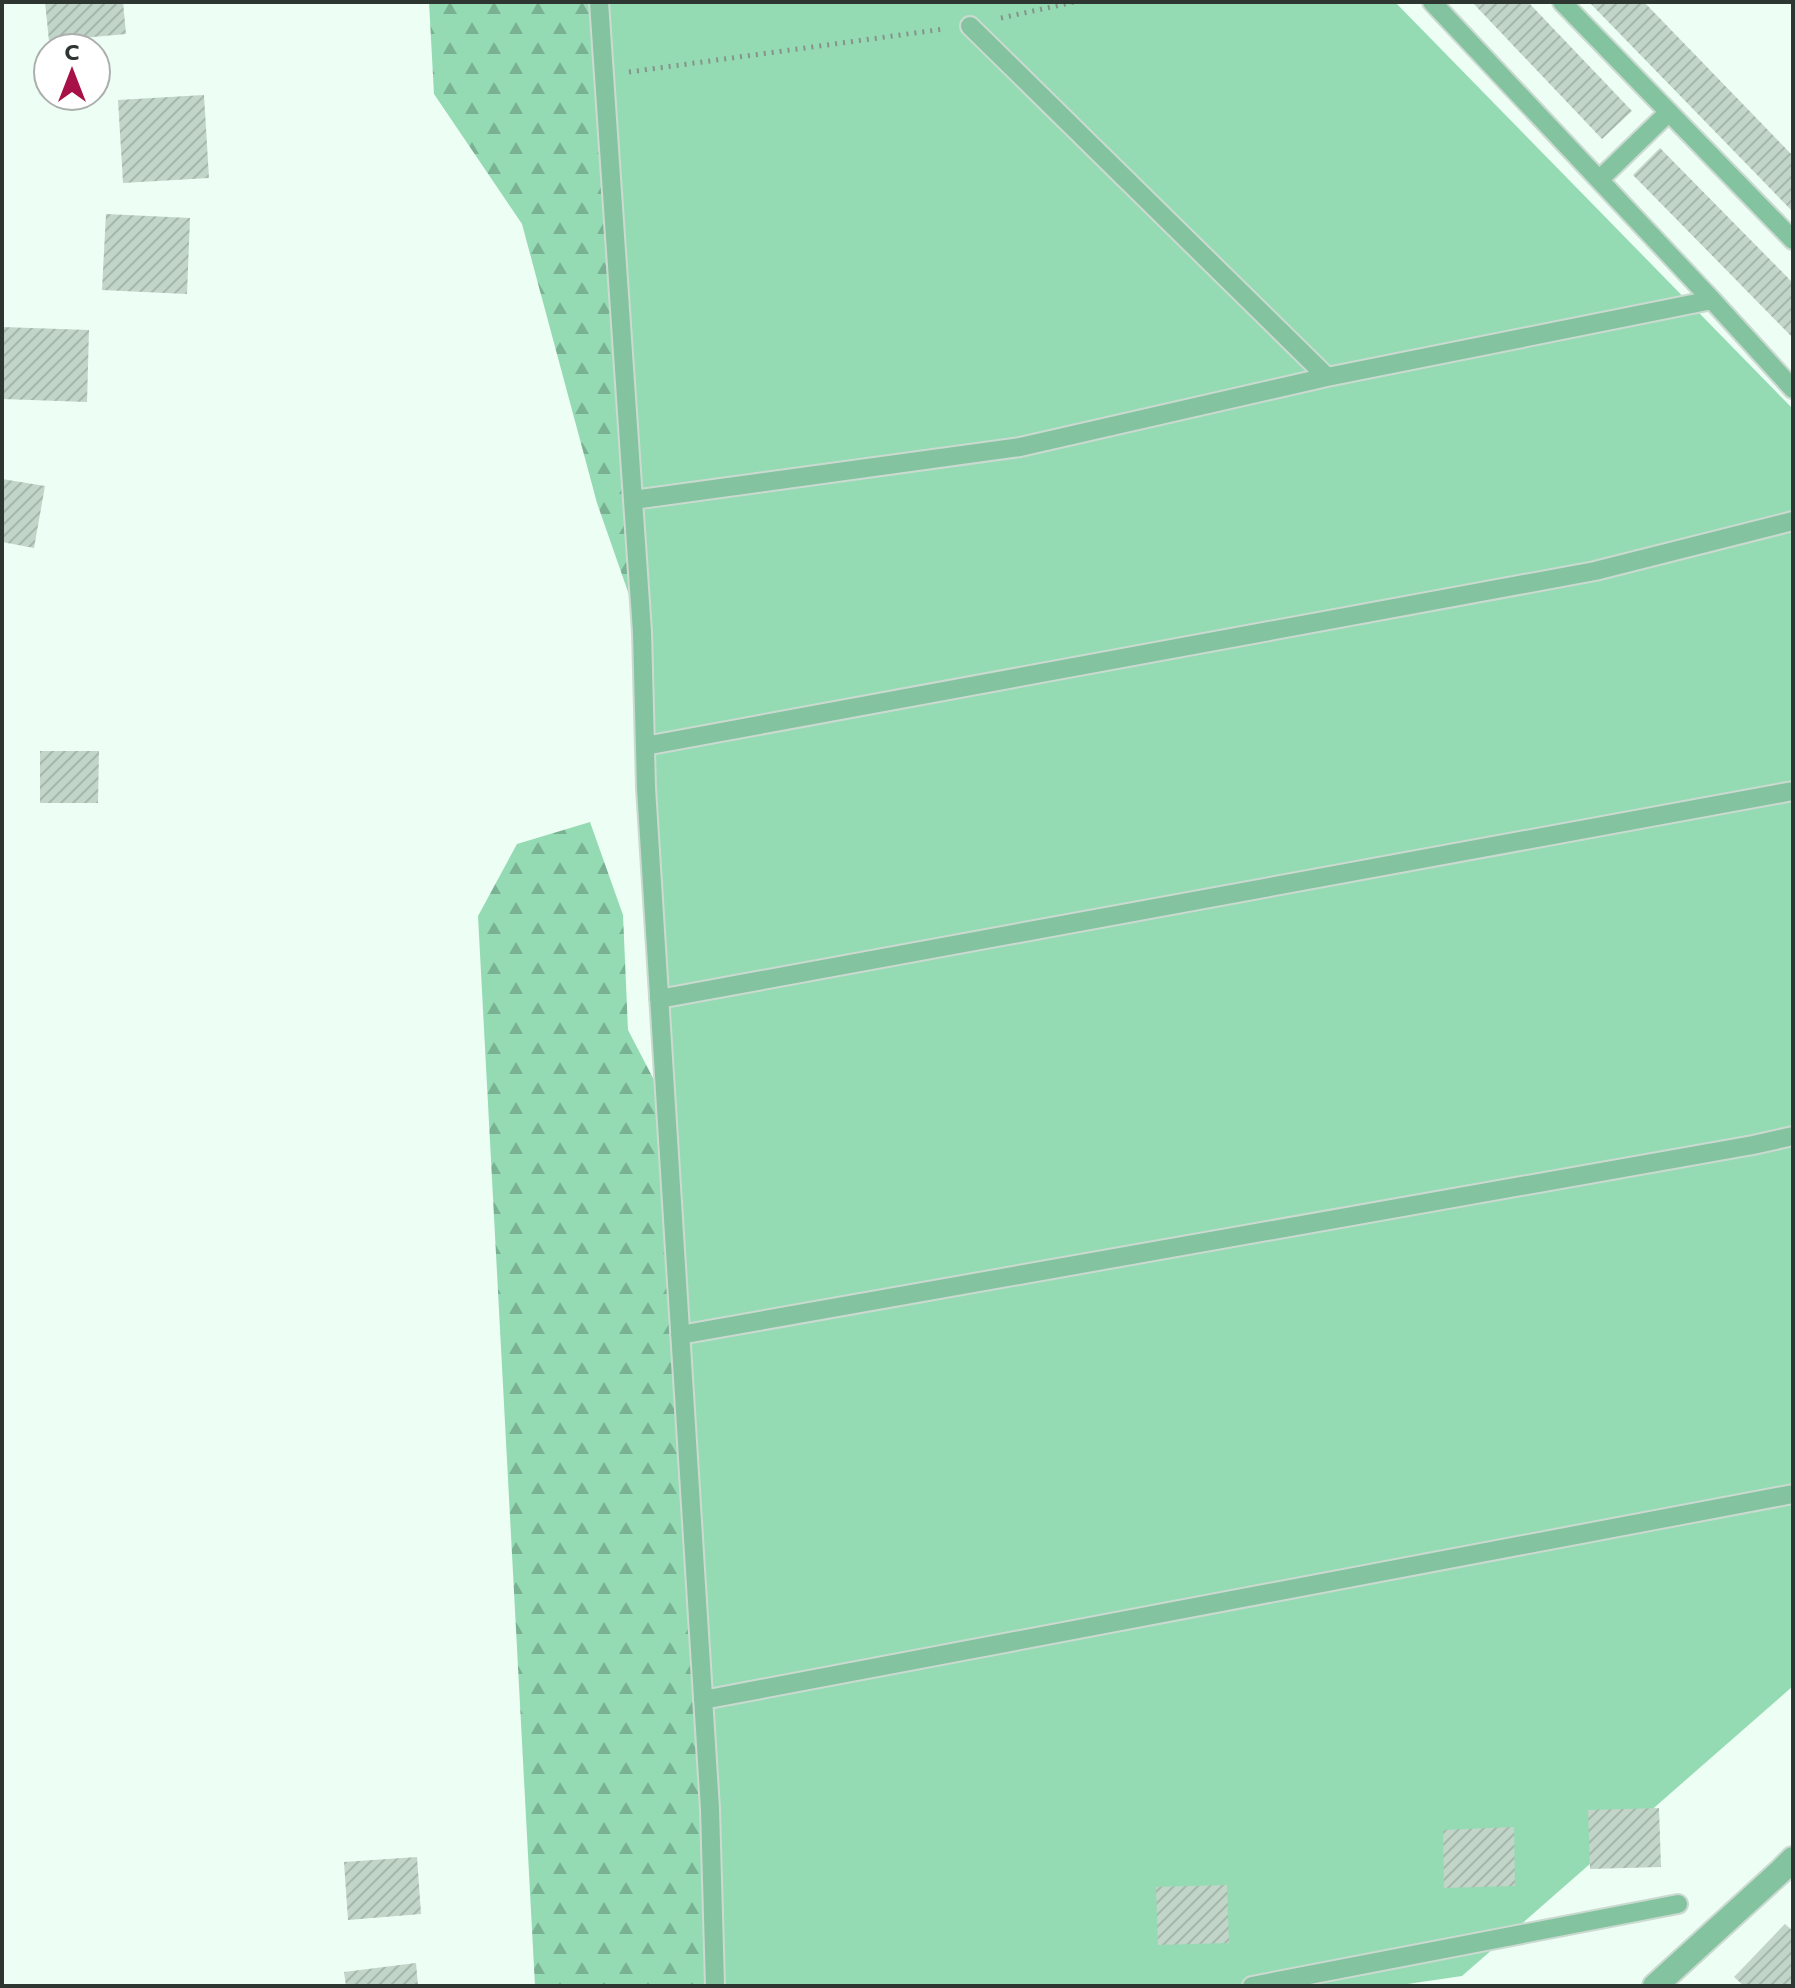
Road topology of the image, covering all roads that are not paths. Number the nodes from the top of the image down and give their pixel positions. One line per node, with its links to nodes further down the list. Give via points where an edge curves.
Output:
1 (599, 2): 11 (lane)
2 (1432, 2): 6 (lane)
3 (1562, 2): 5 (lane)
4 (970, 26): 9 (lane)
5 (1669, 112): 6 (lane); 7 (lane)
6 (1600, 179): 8 (lane)
7 (1793, 240)
8 (1712, 300): 9 (lane); 10 (lane)
9 (1327, 377): 11 (lane, via 1020,447)
10 (1793, 389)
11 (633, 500): 13 (lane)
12 (1793, 521): 13 (lane, via 1595,571)
13 (645, 746): 15 (lane)
14 (1793, 791): 15 (lane)
15 (659, 999): 17 (lane)
16 (1793, 1136): 17 (lane)
17 (680, 1335): 19 (lane)
18 (1793, 1494): 19 (lane)
19 (703, 1700): 22 (lane)
20 (1789, 1870): 24 (street)
21 (1678, 1904): 23 (lane)
22 (715, 1986)
23 (1252, 1986)
24 (1655, 1986)

